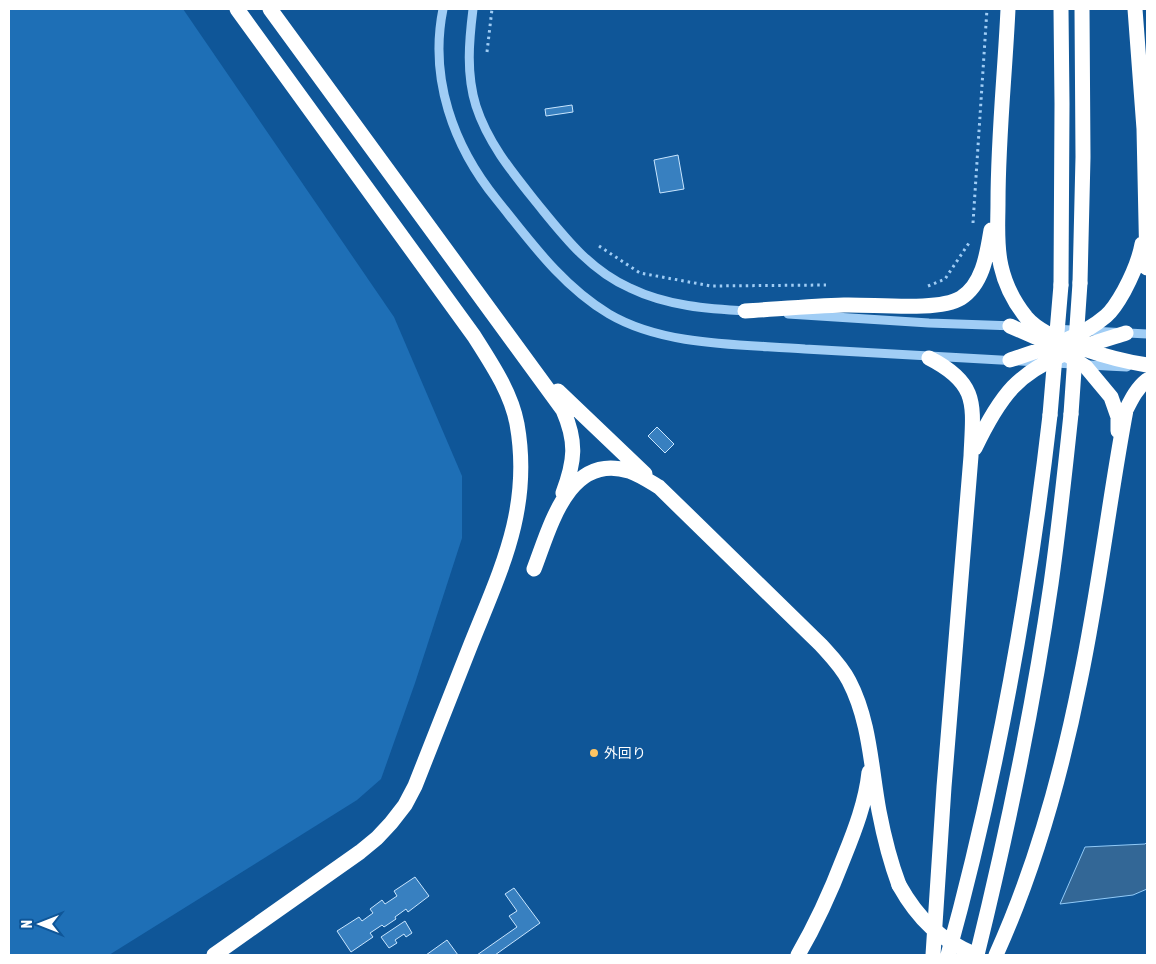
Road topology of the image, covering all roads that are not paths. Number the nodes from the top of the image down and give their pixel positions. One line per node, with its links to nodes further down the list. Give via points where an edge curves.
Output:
1 (237, 9): 33 (highway, via 489,360 511,403 516,423 521,489 504,563 405,805 360,852)
2 (270, 9): 24 (highway)
3 (443, 9): 20 (street, via 439,65 443,91 449,116 473,169 547,262 588,300 610,315 634,325 685,339)
4 (473, 9): 12 (street, via 469,50 471,85 484,129 509,168 565,238 604,274 656,299 685,306)
5 (1008, 9): 9 (highway)
6 (1061, 9): 36 (highway, bridge, via 1061,285 1040,502 996,759)
7 (1082, 9): 37 (highway, bridge, via 1080,283 1071,414 1051,585 1035,680 1014,790)
8 (1135, 9): 10 (highway, via 1144,129)
9 (998, 179): 12 (highway, via 987,256 972,288 961,298 931,306 845,305); 14 (highway, via 1001,266 1014,299 1027,318)
10 (1145, 223): 11 (highway); 15 (highway, via 1135,269 1128,285 1107,315)
11 (1147, 268)
12 (745, 311): 13 (street)
13 (1010, 326): 14 (street); 18 (highway)
14 (1039, 328): 15 (street); 18 (highway)
15 (1085, 330): 16 (street); 18 (highway)
16 (1126, 333): 17 (street); 19 (highway)
17 (1147, 334)
18 (1061, 346): 19 (highway); 21 (highway); 22 (highway); 23 (highway)
19 (1081, 348): 25 (highway)
20 (930, 358): 21 (street); 28 (highway, via 946,366 968,390 973,408)
21 (1010, 360): 22 (street)
22 (1048, 362): 23 (street); 28 (highway, via 1013,387 984,429)
23 (1081, 364): 25 (street); 27 (highway, via 1111,397 1118,417)
24 (532, 366): 29 (highway); 30 (highway, via 563,410 573,442 570,475)
25 (1147, 367)
26 (1147, 380): 27 (highway, via 1132,396 1126,410)
27 (1119, 447): 38 (highway, via 1080,681 1065,748 1030,869)
28 (971, 456): 35 (highway)
29 (659, 487): 30 (highway, via 630,471 599,470 579,480); 32 (highway, via 837,662 857,697)
30 (557, 508): 31 (highway)
31 (534, 569)
32 (870, 751): 34 (highway, via 868,779 851,840); 37 (highway, bridge, via 884,835 899,885 923,921 941,936)
33 (214, 955)
34 (798, 955)
35 (933, 955)
36 (948, 955)
37 (976, 955)
38 (996, 955)

